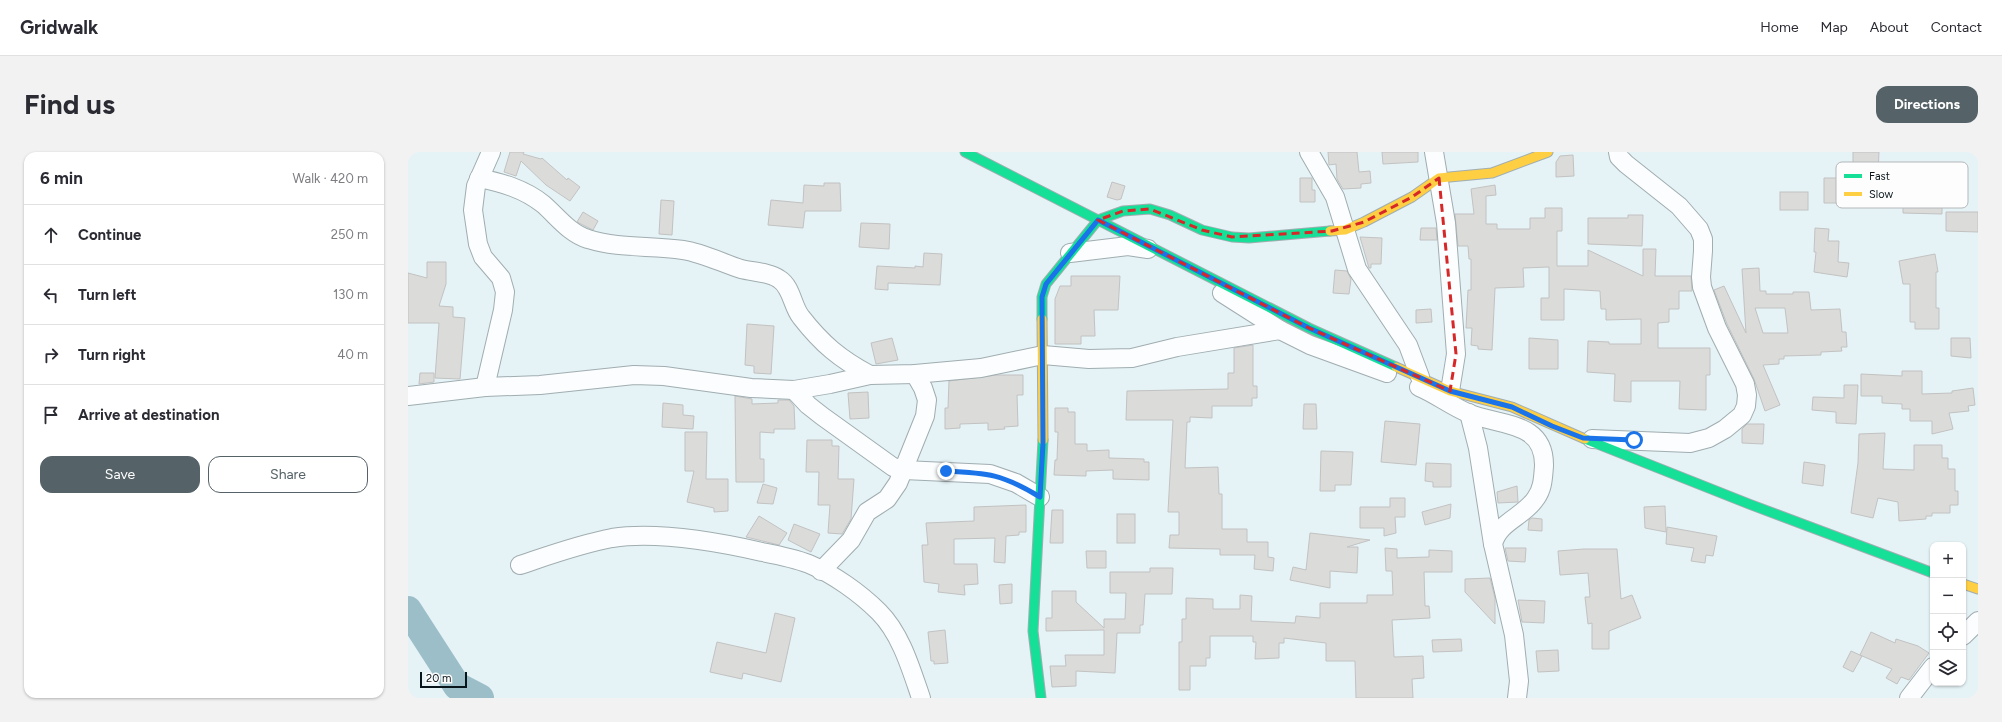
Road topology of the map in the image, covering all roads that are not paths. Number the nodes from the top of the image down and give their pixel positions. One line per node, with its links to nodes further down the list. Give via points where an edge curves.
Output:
1 (491, 152): 7 (street)
2 (967, 152): 9 (street)
3 (1309, 152): 10 (street, via 1329,185)
4 (1434, 152): 8 (street)
5 (1548, 152): 8 (street, via 1492,173)
6 (1618, 152): 22 (street, via 1626,164 1679,206 1698,229 1703,245 1702,287 1744,384 1746,406 1742,415 1725,429 1709,438 1690,443)
7 (479, 178): 15 (street, via 528,193 585,239 611,246 685,250 777,278 784,282 802,318 828,349); 17 (street, via 473,198 478,244 483,257 500,278 505,292)
8 (1439, 178): 10 (street, via 1412,197); 19 (street, via 1446,223 1456,354)
9 (1098, 220): 10 (street, via 1123,211 1150,209 1202,230 1232,237 1249,238); 11 (street); 16 (street, via 1309,328)
10 (1344, 230): 16 (street, via 1357,269 1408,345)
11 (1070, 253): 12 (street, via 1128,246 1146,248 1161,254); 13 (street, via 1046,284 1042,297)
12 (1280, 330): 13 (street, via 1177,347 1132,358 1089,359); 21 (street, via 1310,345 1425,389)
13 (1043, 355): 14 (street, via 981,368); 24 (street)
14 (915, 374): 15 (street); 23 (street, via 927,400 925,416)
15 (870, 375): 18 (street)
16 (1420, 377): 19 (street)
17 (485, 387): 18 (street, via 540,385 641,375 751,388); 20 (street)
18 (794, 390): 23 (street, via 808,405 885,462)
19 (1450, 391): 22 (street, via 1512,407)
20 (408, 396)
21 (1468, 413): 25 (street, via 1478,448); 25 (street, via 1529,432 1539,442 1544,460 1543,483 1536,498 1525,510 1501,527 1495,535)
22 (1583, 438): 28 (street)
23 (904, 470): 24 (street, via 990,474 1016,483); 27 (street, via 887,499 868,512 851,540)
24 (1040, 497): 35 (street, via 1033,631)
25 (1493, 544): 36 (street, via 1514,635 1519,681)
26 (520, 565): 27 (street, via 577,546 614,538 649,536 733,546 809,564)
27 (822, 571): 34 (street, via 838,580 879,612 900,644)
28 (1930, 572)
29 (1966, 585): 30 (street)
30 (1978, 589)
31 (1978, 621): 32 (street)
32 (1966, 633)
33 (1930, 671): 37 (street)
34 (921, 698)
35 (1041, 698)
36 (1517, 698)
37 (1909, 698)

